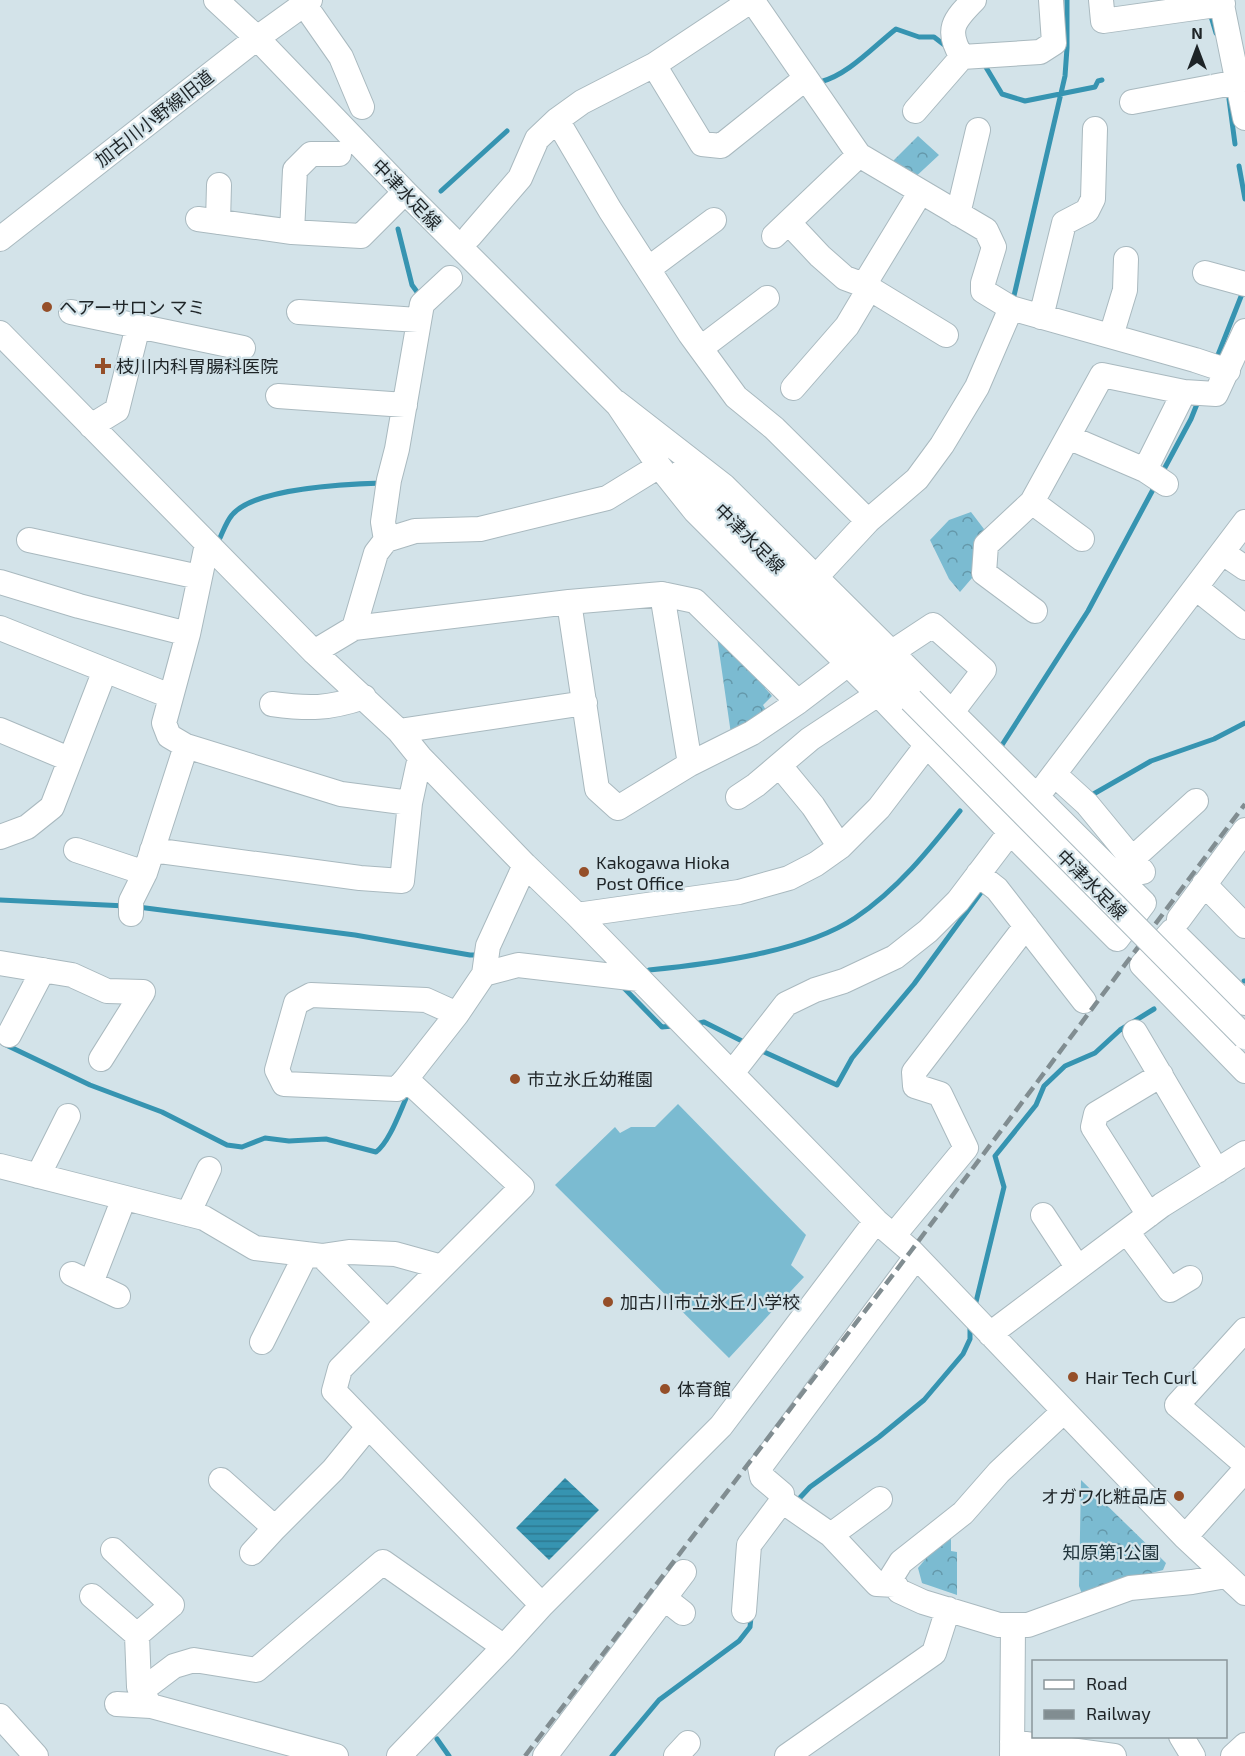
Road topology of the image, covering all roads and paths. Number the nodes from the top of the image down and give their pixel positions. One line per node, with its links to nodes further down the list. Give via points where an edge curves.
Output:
1 (216, 0): 8 (street, 中津水足線)
2 (752, 0): 10 (street); 11 (street)
3 (974, 0): 9 (street, via 955,19 953,42)
4 (1051, 0): 9 (street, via 1054,43 1040,52)
5 (1101, 0): 7 (street, via 1104,21)
6 (307, 2): 8 (street, 加古川小野線旧道); 14 (street, via 341,57)
7 (1222, 3): 12 (street)
8 (257, 38): 23 (street, 中津水足線); 29 (street, 加古川小野線旧道)
9 (962, 57): 15 (street)
10 (654, 65): 11 (street, via 702,144 721,146); 17 (street, via 582,102)
11 (806, 78): 21 (street)
12 (1238, 82): 13 (street); 16 (street)
13 (1141, 96)
14 (362, 107)
15 (916, 112)
16 (1245, 118)
17 (557, 120): 28 (street, via 537,139 520,178); 31 (street)
18 (1088, 142): 40 (street, via 1093,199 1087,211 1056,222)
19 (979, 146): 25 (street)
20 (339, 154): 27 (street, via 311,154 295,170)
21 (860, 155): 24 (street); 35 (street, via 781,229 845,278)
22 (219, 185): 27 (street, via 208,220)
23 (405, 192): 27 (street, via 361,236); 53 (street, 中津水足線)
24 (920, 193): 25 (street); 35 (street)
25 (957, 214): 37 (street, via 986,230 994,247 983,291)
26 (714, 220): 31 (street)
27 (292, 232)
28 (470, 236)
29 (0, 239)
30 (1126, 259): 46 (street, via 1125,290)
31 (648, 269): 48 (street)
32 (1205, 273): 34 (street)
33 (450, 278): 41 (street, via 422,304)
34 (1241, 283)
35 (866, 287): 45 (street); 50 (street, via 847,326 805,363)
36 (767, 298): 48 (street)
37 (1011, 308): 40 (street); 61 (street, via 950,450)
38 (71, 312): 42 (street)
39 (299, 312): 41 (street)
40 (1041, 317): 46 (street)
41 (418, 320): 54 (street)
42 (138, 326): 47 (street); 55 (street, via 117,410)
43 (1245, 330): 49 (street)
44 (0, 333): 55 (street)
45 (946, 335)
46 (1111, 336): 49 (street)
47 (243, 348)
48 (701, 348): 61 (street, via 736,397 774,428)
49 (1228, 371): 51 (street, via 1216,394)
50 (793, 388)
51 (1184, 392): 56 (street, via 1102,375); 58 (street)
52 (278, 396): 54 (street)
53 (616, 402): 57 (street); 69 (street, via 724,486); 128 (street, 中津水足線, bridge)
54 (405, 405): 65 (street, via 383,522)
55 (91, 426): 66 (street)
56 (1068, 437): 58 (street); 60 (street)
57 (659, 466): 65 (street, via 607,498 480,529 415,531); 82 (street, via 695,511)
58 (1146, 470): 59 (street)
59 (1166, 484)
60 (1032, 502): 63 (street); 75 (street, via 986,545 984,573)
61 (868, 521): 69 (street)
62 (1245, 522): 67 (street)
63 (1082, 539)
64 (29, 540): 70 (street)
65 (386, 540): 78 (street, via 376,553)
66 (207, 544): 70 (street); 80 (street)
67 (1223, 553): 68 (street); 72 (street)
68 (1245, 568)
69 (816, 577): 81 (street)
70 (199, 578): 79 (street)
71 (0, 582): 79 (street)
72 (1196, 588): 76 (street); 99 (street)
73 (662, 594): 74 (street); 87 (street, via 694,601); 97 (street)
74 (569, 602): 78 (street); 88 (street)
75 (1034, 612)
76 (1245, 627)
77 (0, 628): 83 (street)
78 (354, 628): 80 (street)
79 (188, 634): 85 (street)
80 (314, 652): 86 (street)
81 (892, 652): 90 (street); 90 (street, via 933,625 984,670)
82 (848, 664): 84 (street); 87 (street)
83 (105, 670): 85 (street); 96 (street)
84 (878, 694): 93 (street); 98 (street, via 810,740)
85 (170, 696): 94 (street, via 164,723 169,736)
86 (364, 697): 89 (street, via 306,709); 92 (street)
87 (798, 702): 97 (street, via 752,733)
88 (585, 703): 92 (street); 97 (street, via 597,789 618,808)
89 (272, 704)
90 (952, 712): 93 (street); 101 (street)
91 (0, 730): 96 (street)
92 (399, 731): 95 (street)
93 (928, 744): 105 (street); 107 (street, via 879,808)
94 (186, 746): 103 (street, via 341,794); 109 (street)
95 (420, 757): 103 (street); 110 (street)
96 (69, 759): 106 (street, via 52,807 27,827)
97 (690, 764)
98 (780, 766): 100 (street); 107 (street, via 813,806)
99 (1054, 774): 101 (street); 102 (street, via 1083,800 1138,865 1174,812)
100 (738, 797)
101 (1037, 797): 105 (street); 105 (street, via 1144,903 1117,939)
102 (1196, 801)
103 (410, 803): 109 (street, via 402,881)
104 (1245, 830): 113 (street)
105 (1010, 832): 112 (street)
106 (0, 837)
107 (840, 848): 115 (street, via 789,878 765,886)
108 (76, 850): 111 (street)
109 (152, 850): 111 (street)
110 (525, 866): 115 (street); 121 (street, via 488,946)
111 (144, 873): 114 (street)
112 (986, 880): 117 (street); 131 (street, via 903,950 870,969 786,1004)
113 (1204, 884): 116 (street); 118 (street)
114 (131, 907)
115 (577, 915): 122 (street)
116 (1179, 919)
117 (1026, 926): 124 (street); 144 (street, via 914,1072 915,1086 940,1095 966,1148)
118 (1245, 926)
119 (0, 963): 120 (street)
120 (43, 970): 127 (street); 129 (street, via 72,975 107,992 143,992)
121 (484, 974): 122 (street, via 518,965); 125 (street)
122 (639, 979): 131 (street)
123 (1244, 1000): 130 (street, via 1172,931 1142,965)
124 (1084, 1001)
125 (457, 1014): 133 (street); 133 (street, via 426,1000 311,995 296,1003 277,1070 284,1084 398,1089)
126 (1136, 1032): 132 (street)
127 (9, 1035)
128 (1245, 1037)
129 (103, 1044)
130 (1245, 1071)
131 (732, 1073): 144 (street)
132 (1161, 1075): 138 (street); 143 (street, via 1096,1114 1093,1127)
133 (406, 1079): 148 (street, via 522,1187)
134 (68, 1116): 139 (street)
135 (1245, 1154): 138 (street)
136 (0, 1166): 139 (street)
137 (208, 1169): 141 (street)
138 (1217, 1171): 143 (street)
139 (38, 1176): 140 (street)
140 (124, 1197): 141 (street); 151 (street, via 81,1279)
141 (188, 1214): 146 (street, via 204,1218 255,1248)
142 (1043, 1215): 149 (street)
143 (1149, 1215): 145 (street)
144 (885, 1228): 147 (street); 174 (street, via 721,1426)
145 (1126, 1232): 149 (street); 150 (street, via 1170,1290)
146 (314, 1255): 148 (street, via 395,1254); 152 (street); 155 (street)
147 (916, 1257): 154 (street); 162 (street, via 760,1467 762,1478 782,1494)
148 (442, 1267): 152 (street)
149 (1078, 1268): 154 (street)
150 (1190, 1278)
151 (118, 1296)
152 (387, 1322): 157 (street, via 340,1369 334,1391)
153 (1245, 1330): 158 (street, via 1177,1406)
154 (990, 1334): 156 (street)
155 (262, 1341)
156 (1064, 1411): 165 (street); 170 (street, via 999,1472 963,1514 901,1562 891,1578)
157 (368, 1427): 163 (street, via 333,1470); 174 (street)
158 (1245, 1464)
159 (1245, 1470): 165 (street)
160 (220, 1480): 163 (street)
161 (880, 1499): 164 (street)
162 (782, 1501): 164 (street); 176 (street, via 749,1545)
163 (275, 1528): 167 (street)
164 (831, 1535): 170 (street, via 877,1584)
165 (1185, 1537): 169 (street)
166 (113, 1550): 179 (street, via 172,1605)
167 (252, 1553)
168 (684, 1572): 173 (street)
169 (1226, 1576): 171 (street); 178 (street, via 1130,1588 1028,1625)
170 (895, 1585): 175 (street, via 899,1591 923,1602)
171 (1245, 1593)
172 (92, 1596): 179 (street)
173 (664, 1598): 177 (street); 192 (street, via 569,1740)
174 (542, 1605): 180 (street)
175 (948, 1609): 178 (street, via 999,1625); 193 (street, via 934,1653)
176 (744, 1611)
177 (683, 1613)
178 (1013, 1625): 187 (street)
179 (136, 1635): 181 (street, via 139,1687)
180 (504, 1647): 181 (street, via 383,1562 256,1670 194,1660 174,1666); 191 (street)
181 (146, 1698): 182 (street); 190 (street)
182 (117, 1704)
183 (0, 1716): 189 (street)
184 (0, 1738): 188 (street)
185 (1182, 1738): 195 (street)
186 (1245, 1745): 196 (street)
187 (1012, 1749): 194 (street)
188 (15, 1756)
189 (36, 1756)
190 (336, 1756)
191 (399, 1756)
192 (545, 1756)
193 (787, 1756)
194 (1114, 1756)
195 (1193, 1756)
196 (1233, 1756)

